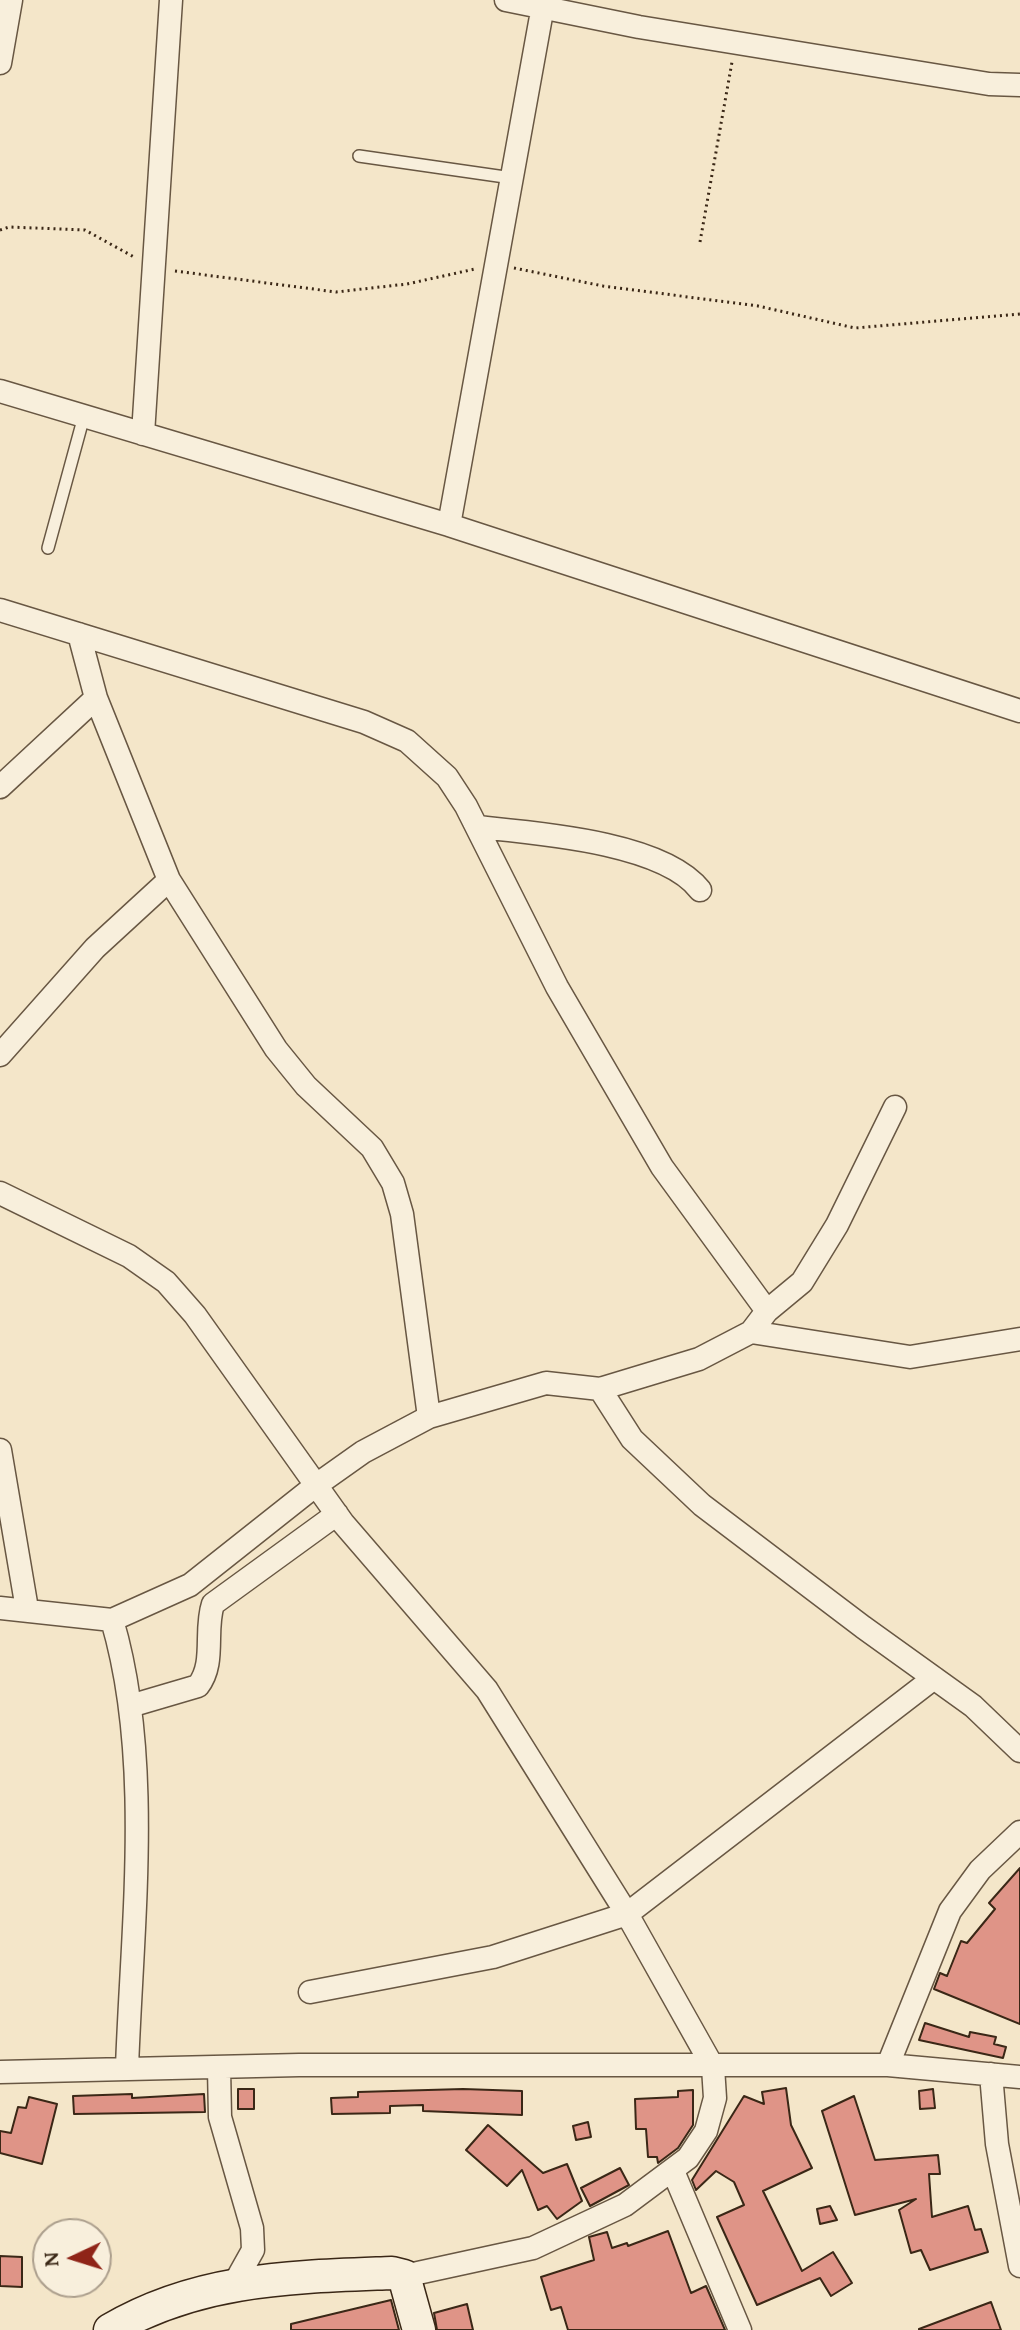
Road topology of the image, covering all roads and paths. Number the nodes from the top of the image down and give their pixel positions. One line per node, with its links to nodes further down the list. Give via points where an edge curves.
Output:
1 (11, 0): 6 (street)
2 (171, 0): 13 (street)
3 (506, 0): 4 (street)
4 (543, 3): 5 (street); 9 (street)
5 (735, 42): 7 (street); 11 (path)
6 (0, 63)
7 (1020, 85)
8 (359, 156): 9 (lane)
9 (512, 178): 12 (street)
10 (0, 230): 13 (path, via 85,230)
11 (700, 242)
12 (496, 264): 13 (path, via 407,284 336,292); 14 (path, via 603,286 758,306 855,328); 18 (street)
13 (155, 268): 17 (street)
14 (1020, 314)
15 (0, 391): 16 (street)
16 (84, 416): 17 (street); 19 (lane)
17 (143, 434): 18 (street)
18 (449, 525): 23 (street)
19 (48, 548)
20 (0, 610): 21 (street)
21 (79, 634): 22 (street); 25 (street, via 364,722 407,741 447,777)
22 (96, 698): 24 (street); 26 (street)
23 (1020, 711)
24 (0, 787)
25 (477, 827): 27 (street, via 595,843 674,867); 31 (street, via 557,987 662,1167)
26 (169, 880): 28 (street, via 95,948); 35 (street, via 276,1049 306,1086 372,1148 393,1183 402,1214)
27 (700, 890)
28 (0, 1055)
29 (895, 1107): 31 (street, via 837,1225 802,1282)
30 (0, 1193): 37 (street, via 129,1256 166,1282)
31 (767, 1311): 32 (street)
32 (751, 1332): 33 (street, via 910,1357); 34 (street, via 699,1359)
33 (1020, 1339)
34 (600, 1389): 35 (street, via 546,1383); 42 (street, via 632,1439 702,1505)
35 (429, 1417): 37 (street, via 363,1452)
36 (0, 1450): 40 (street)
37 (315, 1486): 38 (street); 41 (street, via 190,1585)
38 (337, 1514): 43 (street, via 213,1604 207,1622 208,1663 198,1686); 46 (street, via 487,1690)
39 (0, 1608): 40 (street)
40 (27, 1609): 41 (street)
41 (112, 1620): 43 (street)
42 (934, 1678): 44 (street); 46 (street)
43 (130, 1706): 50 (street, via 136,1797)
44 (1020, 1751)
45 (1020, 1832): 48 (street, via 980,1870 950,1911)
46 (627, 1914): 47 (street, via 493,1957); 49 (street)
47 (310, 1992)
48 (888, 2065): 49 (street); 53 (street)
49 (713, 2067): 51 (street); 55 (street, via 715,2098 706,2131)
50 (127, 2068): 51 (street); 52 (street)
51 (219, 2068): 58 (street, via 220,2117 252,2228 253,2250)
52 (0, 2072)
53 (991, 2074): 54 (street); 56 (street, via 997,2144)
54 (1020, 2077)
55 (673, 2171): 57 (street, via 625,2205 533,2248); 61 (street)
56 (1020, 2266)
57 (404, 2276): 58 (street, via 346,2274); 60 (street)
58 (234, 2284): 59 (street, via 178,2297)
59 (110, 2330)
60 (419, 2330)
61 (740, 2330)

